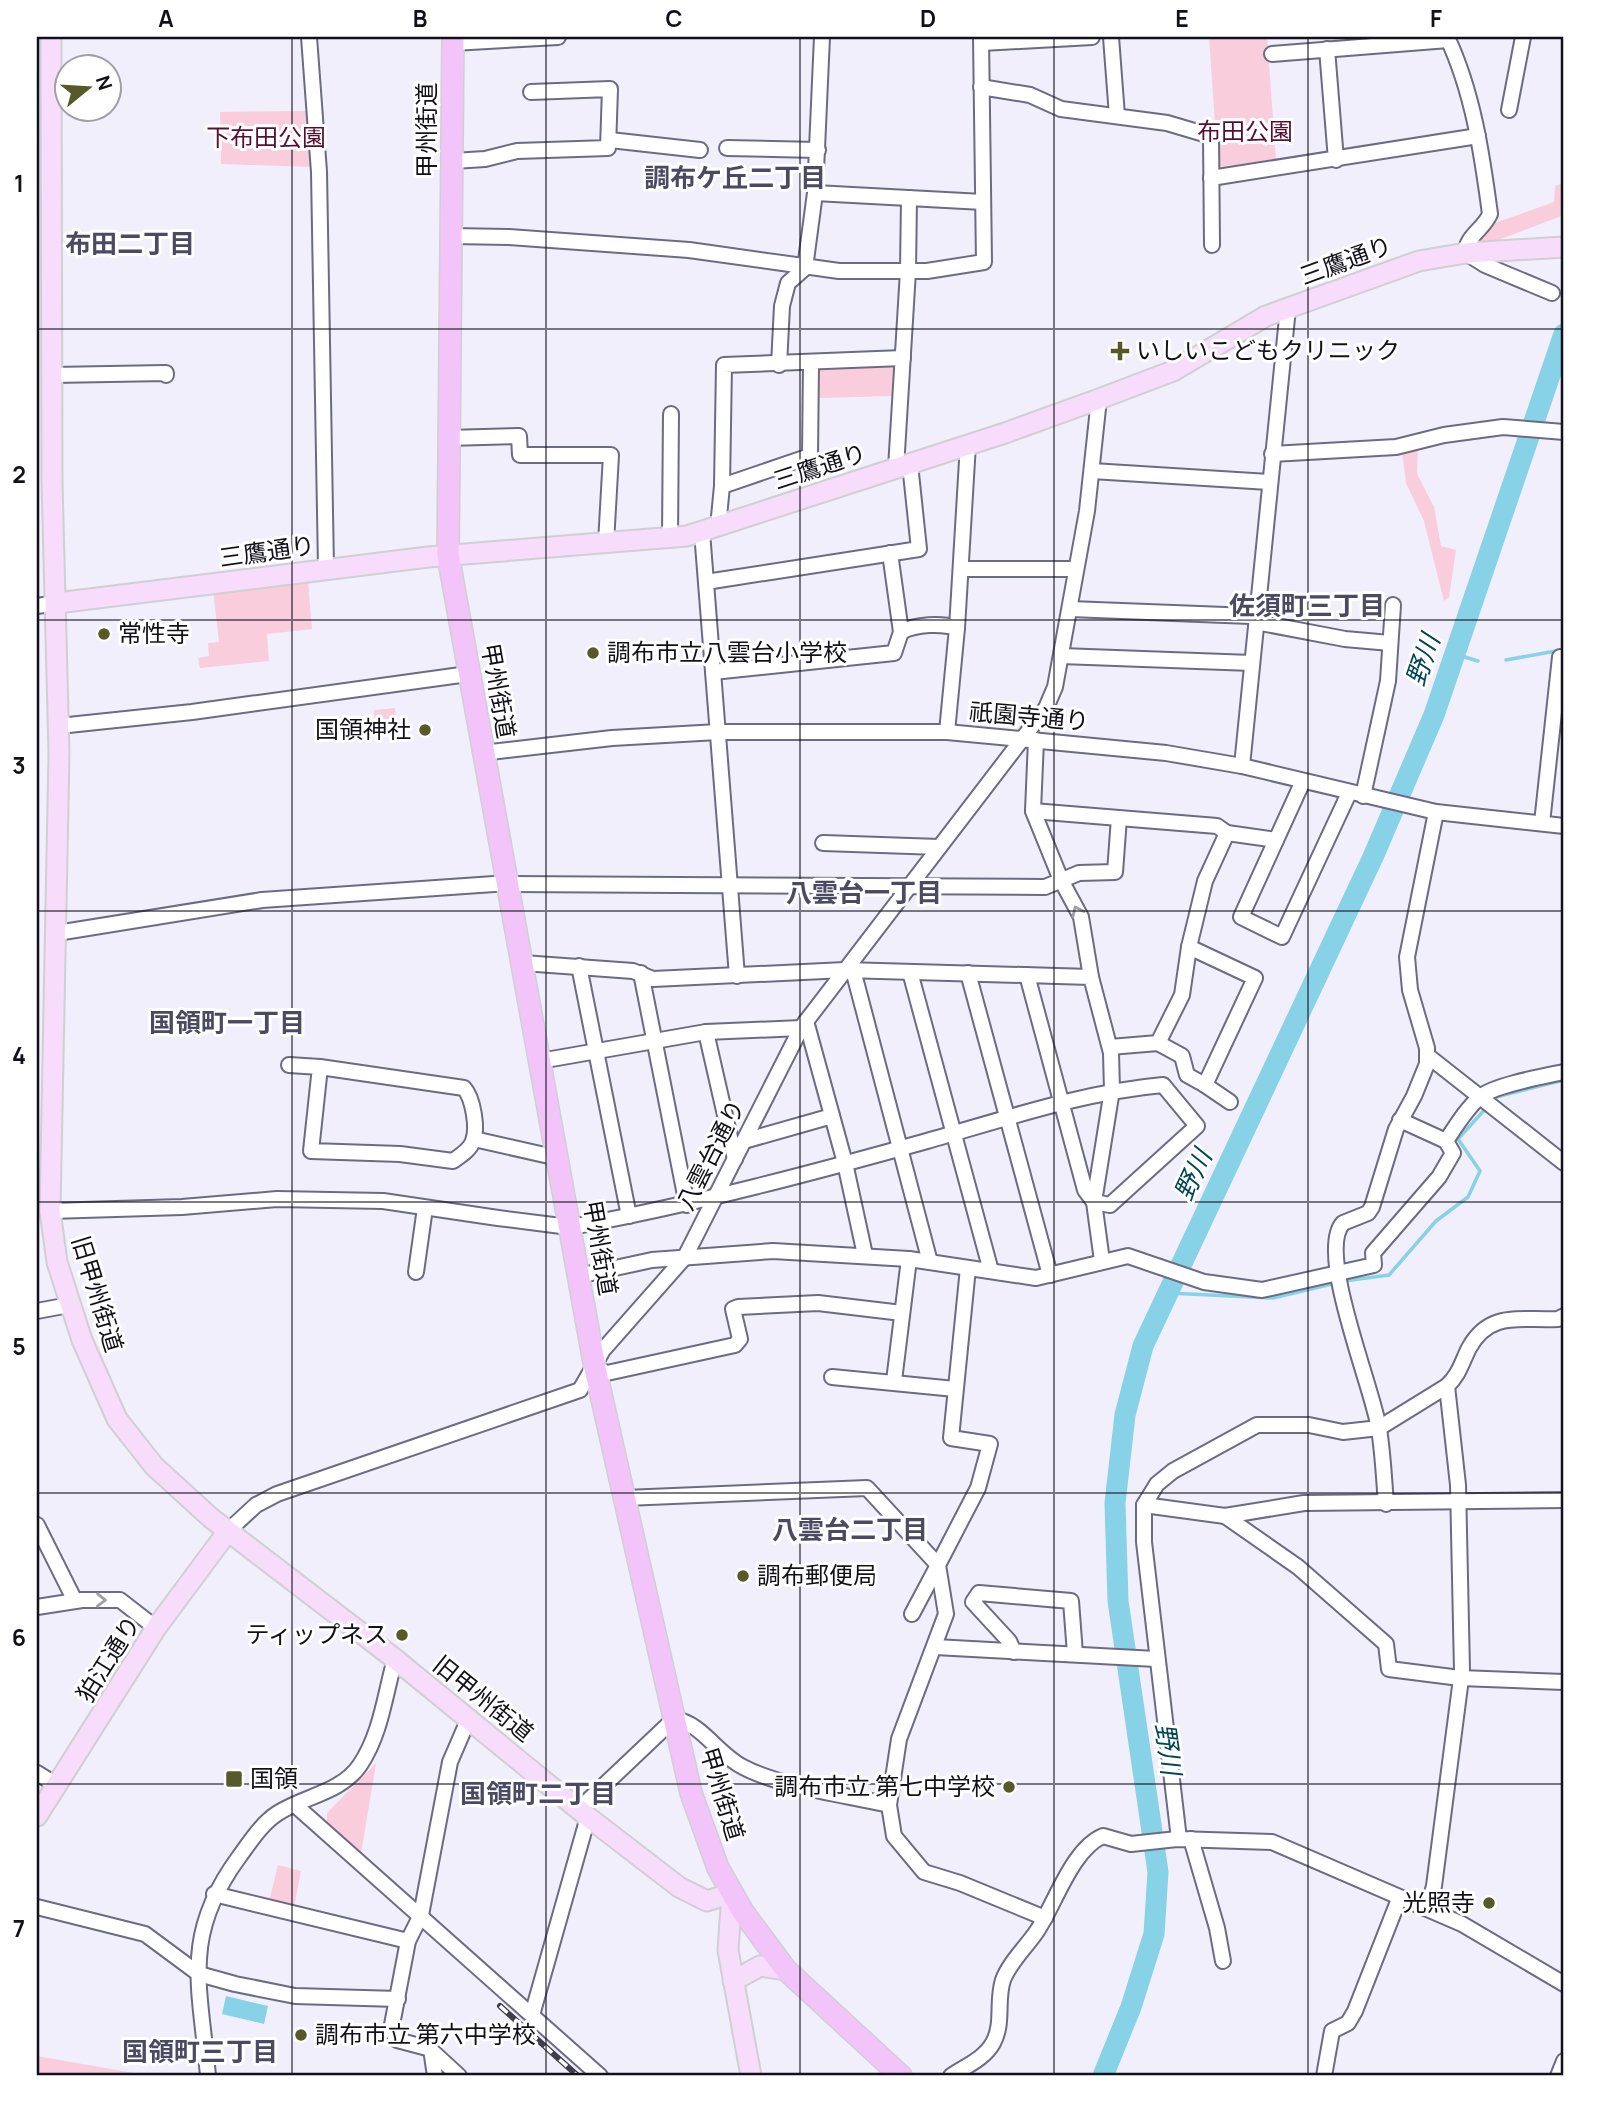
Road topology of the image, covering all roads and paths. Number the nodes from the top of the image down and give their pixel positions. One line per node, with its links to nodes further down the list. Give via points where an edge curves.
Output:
1 (51, 37): 39 (main road, 旧甲州街道)
2 (309, 37): 56 (street, via 319,172)
3 (558, 37): 9 (street)
4 (822, 37): 21 (street)
5 (1092, 37): 10 (street)
6 (1111, 37): 16 (street)
7 (1523, 37): 15 (street)
8 (1448, 38): 11 (street); 17 (street)
9 (453, 40): 23 (highway, 甲州街道)
10 (981, 40): 13 (street)
11 (1327, 49): 12 (street); 22 (street)
12 (1272, 54)
13 (981, 87): 16 (street, via 1030,96 1061,109); 27 (street)
14 (531, 92): 18 (street, via 610,89)
15 (1509, 110)
16 (1116, 116): 24 (street, via 1167,123 1211,136)
17 (1478, 136): 22 (street); 31 (street, via 1490,214 1467,243)
18 (610, 140): 20 (street); 23 (street, via 608,148 517,151)
19 (727, 148): 21 (street)
20 (700, 150)
21 (818, 150): 25 (street)
22 (1336, 160): 24 (street)
23 (453, 161): 28 (highway, 甲州街道)
24 (1212, 178): 29 (street)
25 (815, 193): 26 (street); 32 (street)
26 (909, 198): 27 (street); 33 (street)
27 (983, 202): 33 (street, via 984,262)
28 (452, 236): 32 (street, via 689,250); 44 (highway, 甲州街道)
29 (1212, 245)
30 (1564, 247): 31 (main road, 三鷹通り)
31 (1466, 253): 34 (street); 35 (main road, 三鷹通り, via 1419,261)
32 (805, 268): 33 (street); 38 (street, via 788,283)
33 (908, 271): 36 (street)
34 (1552, 293)
35 (1288, 308): 41 (main road, 三鷹通り, via 1266,316 1173,371); 46 (street)
36 (903, 358): 37 (street); 47 (street)
37 (811, 363): 38 (street); 50 (street, via 810,456)
38 (779, 365): 50 (street, via 724,365)
39 (52, 375): 40 (street); 60 (main road, 旧甲州街道)
40 (166, 376)
41 (1099, 399): 45 (main road, 三鷹通り); 48 (street, 八雲台通り)
42 (671, 414): 52 (street)
43 (1558, 431): 46 (street, via 1506,428 1444,435 1396,447)
44 (447, 438): 53 (street, via 519,436 520,455 611,455); 55 (highway, 甲州街道)
45 (968, 444): 47 (main road, 三鷹通り); 57 (street)
46 (1272, 454): 49 (street)
47 (903, 466): 51 (main road, 三鷹通り); 54 (street, via 919,549)
48 (1092, 471): 49 (street); 58 (street, 八雲台通り)
49 (1269, 482): 64 (street)
50 (722, 486): 51 (street)
51 (710, 529): 52 (main road, 三鷹通り); 59 (street)
52 (670, 538): 53 (main road, 三鷹通り)
53 (606, 543): 55 (main road, 三鷹通り)
54 (890, 553): 59 (street); 66 (street)
55 (448, 555): 56 (main road, 三鷹通り); 72 (highway, 甲州街道)
56 (326, 568): 60 (main road, 三鷹通り)
57 (962, 569): 58 (street); 65 (street)
58 (1076, 569): 63 (street, 八雲台通り)
59 (706, 582): 71 (street)
60 (57, 603): 62 (street); 73 (main road, 旧甲州街道)
61 (1393, 605): 67 (street)
62 (37, 606)
63 (1070, 609): 64 (street); 68 (street, 八雲台通り)
64 (1256, 619): 67 (street, via 1345,639); 70 (street)
65 (957, 628): 66 (street, via 934,626); 75 (street)
66 (901, 632): 71 (street, via 894,653)
67 (1390, 643): 80 (street, via 1388,681)
68 (1061, 656): 70 (street); 76 (street, 八雲台通り, via 1046,708)
69 (1560, 657): 84 (street)
70 (1252, 663): 78 (street)
71 (713, 672): 74 (street)
72 (468, 674): 73 (street); 77 (highway, 甲州街道)
73 (59, 726): 94 (main road, 旧甲州街道)
74 (718, 732): 75 (street, 祇園寺通り); 77 (street, 祇園寺通り); 93 (street)
75 (947, 732): 76 (street, 祇園寺通り)
76 (1029, 739): 78 (street, 祇園寺通り); 81 (street); 89 (street, 八雲台通り)
77 (482, 753): 91 (highway, 甲州街道)
78 (1242, 766): 79 (street, 祇園寺通り)
79 (1303, 781): 80 (street, 祇園寺通り); 87 (street)
80 (1363, 796): 82 (street, 祇園寺通り); 87 (street, via 1282,937 1241,917)
81 (1033, 811): 83 (street); 90 (street)
82 (1429, 811): 84 (street, 祇園寺通り); 111 (street, via 1407,957 1410,990)
83 (1119, 818): 86 (street, via 1217,826); 90 (street, via 1115,872 1079,873)
84 (1542, 823): 85 (street, 祇園寺通り)
85 (1564, 826)
86 (1227, 833): 87 (street); 95 (street, via 1205,881)
87 (1276, 841)
88 (823, 843): 89 (street)
89 (939, 846): 92 (street, 八雲台通り)
90 (1061, 880): 92 (street, via 1045,887); 104 (street, one-way to 90, via 1081,917)
91 (509, 886): 93 (street); 94 (street, via 262,901); 96 (highway, 甲州街道)
92 (909, 886): 93 (street); 98 (street, 八雲台通り)
93 (731, 887): 102 (street)
94 (57, 933): 118 (main road, 旧甲州街道)
95 (1189, 947): 108 (street, via 1182,995); 116 (street, via 1255,978)
96 (523, 963): 97 (street); 112 (highway, 甲州街道)
97 (579, 966): 101 (street); 110 (street)
98 (849, 970): 99 (street); 102 (street); 105 (street, 八雲台通り); 129 (street)
99 (911, 972): 100 (street); 125 (street)
100 (968, 973): 103 (street); 123 (street)
101 (641, 974): 102 (street, via 653,979); 107 (street)
102 (737, 975)
103 (1027, 975): 104 (street); 121 (street)
104 (1091, 978): 109 (street)
105 (803, 1024): 106 (street); 122 (street); 127 (street, 八雲台通り)
106 (706, 1032): 107 (street); 131 (street)
107 (654, 1041): 110 (street); 136 (street)
108 (1158, 1043): 109 (street); 116 (street, via 1182,1056 1187,1075)
109 (1110, 1047): 117 (street)
110 (596, 1051): 112 (street); 139 (street)
111 (1428, 1056): 119 (street); 124 (street)
112 (540, 1061): 130 (highway, 甲州街道)
113 (289, 1065): 114 (street)
114 (320, 1066): 126 (street, via 464,1088 470,1094); 126 (street, via 311,1151 453,1161)
115 (1564, 1072): 119 (street)
116 (1205, 1085): 120 (street)
117 (1112, 1090): 121 (street); 135 (street); 135 (street, via 1163,1085 1198,1126 1110,1205)
118 (44, 1095): 138 (main road, 旧甲州街道)
119 (1482, 1095): 128 (street); 133 (street)
120 (1230, 1102)
121 (1062, 1104): 123 (street); 135 (street, via 1085,1190)
122 (832, 1116): 127 (street); 132 (street)
123 (1007, 1118): 125 (street); 150 (street)
124 (1400, 1120): 128 (street); 148 (street, via 1372,1207 1338,1228)
125 (954, 1133): 129 (street); 147 (street)
126 (474, 1139): 130 (street)
127 (744, 1141): 131 (street, 八雲台通り)
128 (1446, 1141): 148 (street, via 1453,1153 1439,1177 1373,1253 1374,1265)
129 (900, 1148): 132 (street); 145 (street)
130 (558, 1158): 140 (highway, 甲州街道)
131 (735, 1159): 134 (street, 八雲台通り)
132 (845, 1163): 134 (street); 141 (street)
133 (1564, 1163)
134 (715, 1199): 136 (street); 142 (street, 八雲台通り)
135 (1094, 1202): 144 (street)
136 (687, 1205): 139 (street)
137 (425, 1208): 138 (street, via 383,1201 276,1199); 140 (street); 149 (street)
138 (50, 1211): 152 (main road, 旧甲州街道)
139 (629, 1216): 140 (street)
140 (569, 1227): 151 (highway, 甲州街道)
141 (865, 1255): 142 (street, via 773,1251); 143 (street)
142 (685, 1256): 151 (street); 156 (street, 八雲台通り)
143 (909, 1259): 145 (street); 154 (street)
144 (1102, 1261): 148 (street, via 1128,1256 1200,1281 1262,1290); 150 (street)
145 (930, 1262): 146 (street)
146 (968, 1268): 147 (street); 160 (street)
147 (991, 1271): 150 (street, via 1035,1278)
148 (1336, 1271): 161 (street)
149 (416, 1272)
150 (1050, 1275)
151 (578, 1276): 156 (highway, 甲州街道)
152 (69, 1305): 153 (street); 169 (main road, 旧甲州街道, via 107,1397 135,1445)
153 (37, 1311)
154 (902, 1313): 156 (street, via 818,1303 738,1307 733,1310 740,1339 735,1346); 158 (street)
155 (1564, 1316): 159 (street, via 1495,1321 1475,1338 1456,1378)
156 (599, 1359): 162 (highway, 甲州街道); 169 (street, 八雲台通り, via 580,1390 277,1494 256,1505)
157 (832, 1377): 158 (street)
158 (894, 1381): 160 (street)
159 (1447, 1386): 161 (street); 164 (street)
160 (955, 1389): 170 (street, via 951,1438 990,1444 978,1488)
161 (1379, 1428): 165 (street, via 1343,1432 1309,1425 1257,1425 1173,1471); 166 (street)
162 (625, 1498): 170 (street, via 867,1488); 183 (highway, 甲州街道)
163 (1564, 1500): 164 (street)
164 (1457, 1503): 166 (street); 180 (street)
165 (1144, 1504): 167 (street); 179 (street)
166 (1386, 1504): 167 (street, via 1304,1503)
167 (1225, 1516): 180 (street, via 1298,1567 1386,1644 1389,1669)
168 (37, 1525): 171 (street)
169 (228, 1531): 174 (main road, 狛江通り); 178 (main road, 旧甲州街道)
170 (939, 1564): 173 (street); 175 (street, via 946,1614)
171 (75, 1601): 172 (street); 174 (street, one-way to 174, via 120,1600)
172 (37, 1607)
173 (912, 1614)
174 (156, 1628): 185 (main road, 狛江通り)
175 (935, 1647): 176 (street); 187 (street, via 899,1739)
176 (1014, 1652): 177 (street); 177 (street, via 973,1602 979,1594 1070,1601)
177 (1075, 1654): 179 (street)
178 (395, 1659): 182 (main road, 旧甲州街道); 186 (street, via 373,1742 358,1768 332,1789)
179 (1154, 1659): 190 (street)
180 (1461, 1678): 181 (street); 194 (street)
181 (1564, 1682)
182 (468, 1718): 188 (main road, 旧甲州街道); 196 (street, via 450,1762)
183 (674, 1719): 187 (street, via 688,1721 743,1768); 188 (street); 191 (highway, 甲州街道, via 691,1793)
184 (37, 1773): 185 (street)
185 (58, 1786): 189 (main road, 狛江通り)
186 (295, 1805): 192 (street, via 276,1814 253,1838); 196 (street)
187 (889, 1805): 197 (street, via 894,1836 924,1872)
188 (583, 1813): 191 (main road, 旧甲州街道, via 679,1887 707,1901); 205 (street)
189 (37, 1816)
190 (1183, 1839): 193 (street, via 1272,1842); 197 (street, via 1131,1844 1103,1836 1094,1840 1065,1878); 199 (street, via 1217,1928)
191 (732, 1893): 200 (highway, 甲州街道); 201 (main road)
192 (214, 1894): 198 (street); 202 (street, via 197,1955)
193 (1399, 1899): 194 (street); 217 (street, via 1355,2011 1348,2024 1332,2031)
194 (1428, 1907): 203 (street)
195 (37, 1908): 202 (street, via 145,1934)
196 (421, 1914): 198 (street); 205 (street)
197 (1045, 1918): 216 (street, via 1003,1980 993,2044 985,2055)
198 (408, 1941): 204 (street)
199 (1223, 1961)
200 (786, 1970): 201 (main road, via 760,1966); 215 (highway)
201 (731, 1973): 212 (main road, via 720,1982); 213 (main road); 214 (main road, via 750,2001)
202 (199, 1974): 204 (street, via 295,1996); 208 (street)
203 (1564, 1984)
204 (398, 1999): 206 (street, via 391,2030 397,2040)
205 (532, 2015): 211 (street)
206 (434, 2053): 209 (street); 210 (street)
207 (1564, 2061): 218 (street)
208 (208, 2076)
209 (435, 2076)
210 (459, 2076)
211 (600, 2076)
212 (740, 2076)
213 (751, 2076)
214 (762, 2076)
215 (901, 2076)
216 (951, 2076)
217 (1324, 2076)
218 (1558, 2076)

